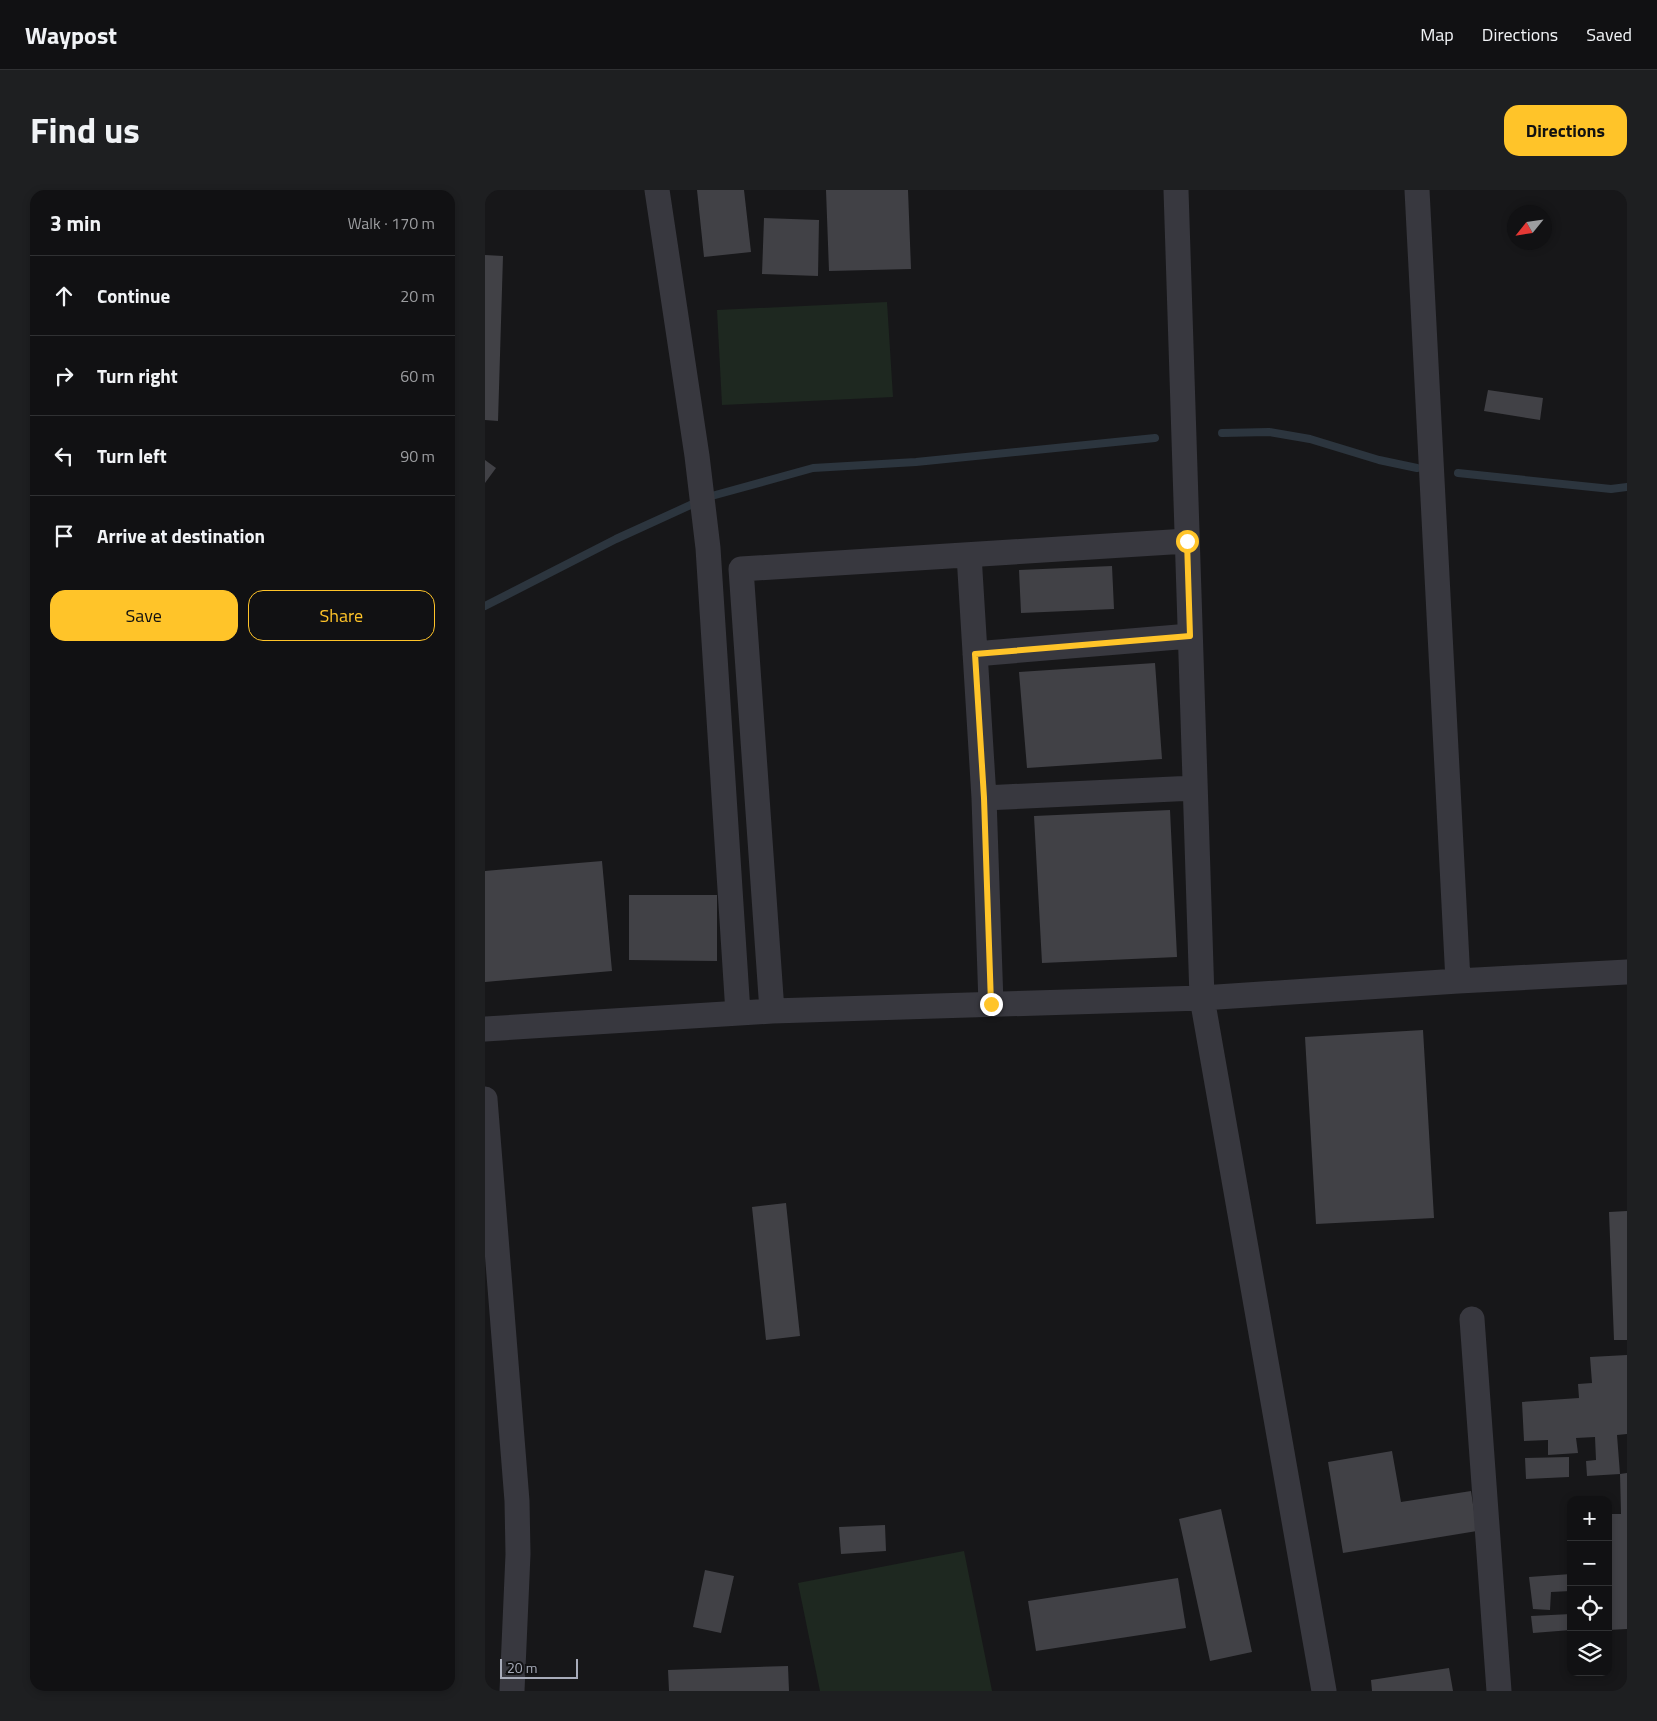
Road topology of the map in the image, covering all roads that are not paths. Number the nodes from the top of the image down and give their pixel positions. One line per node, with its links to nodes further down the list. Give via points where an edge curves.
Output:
1 (657, 190): 15 (street, via 708,548)
2 (1175, 190): 4 (street)
3 (1417, 190): 11 (street)
4 (1187, 541): 5 (street); 6 (street)
5 (969, 555): 7 (street); 14 (street, via 741,569)
6 (1190, 636): 7 (street); 8 (street)
7 (975, 654): 9 (street)
8 (1195, 788): 9 (street); 12 (street)
9 (984, 798): 13 (street)
10 (1627, 972): 11 (street)
11 (1457, 981): 12 (street)
12 (1202, 998): 13 (street); 20 (street)
13 (991, 1004): 14 (street)
14 (772, 1011): 15 (street)
15 (738, 1013): 16 (street)
16 (485, 1029)
17 (485, 1099): 19 (street, via 517,1501)
18 (1472, 1319): 21 (street)
19 (512, 1691)
20 (1324, 1691)
21 (1499, 1691)

